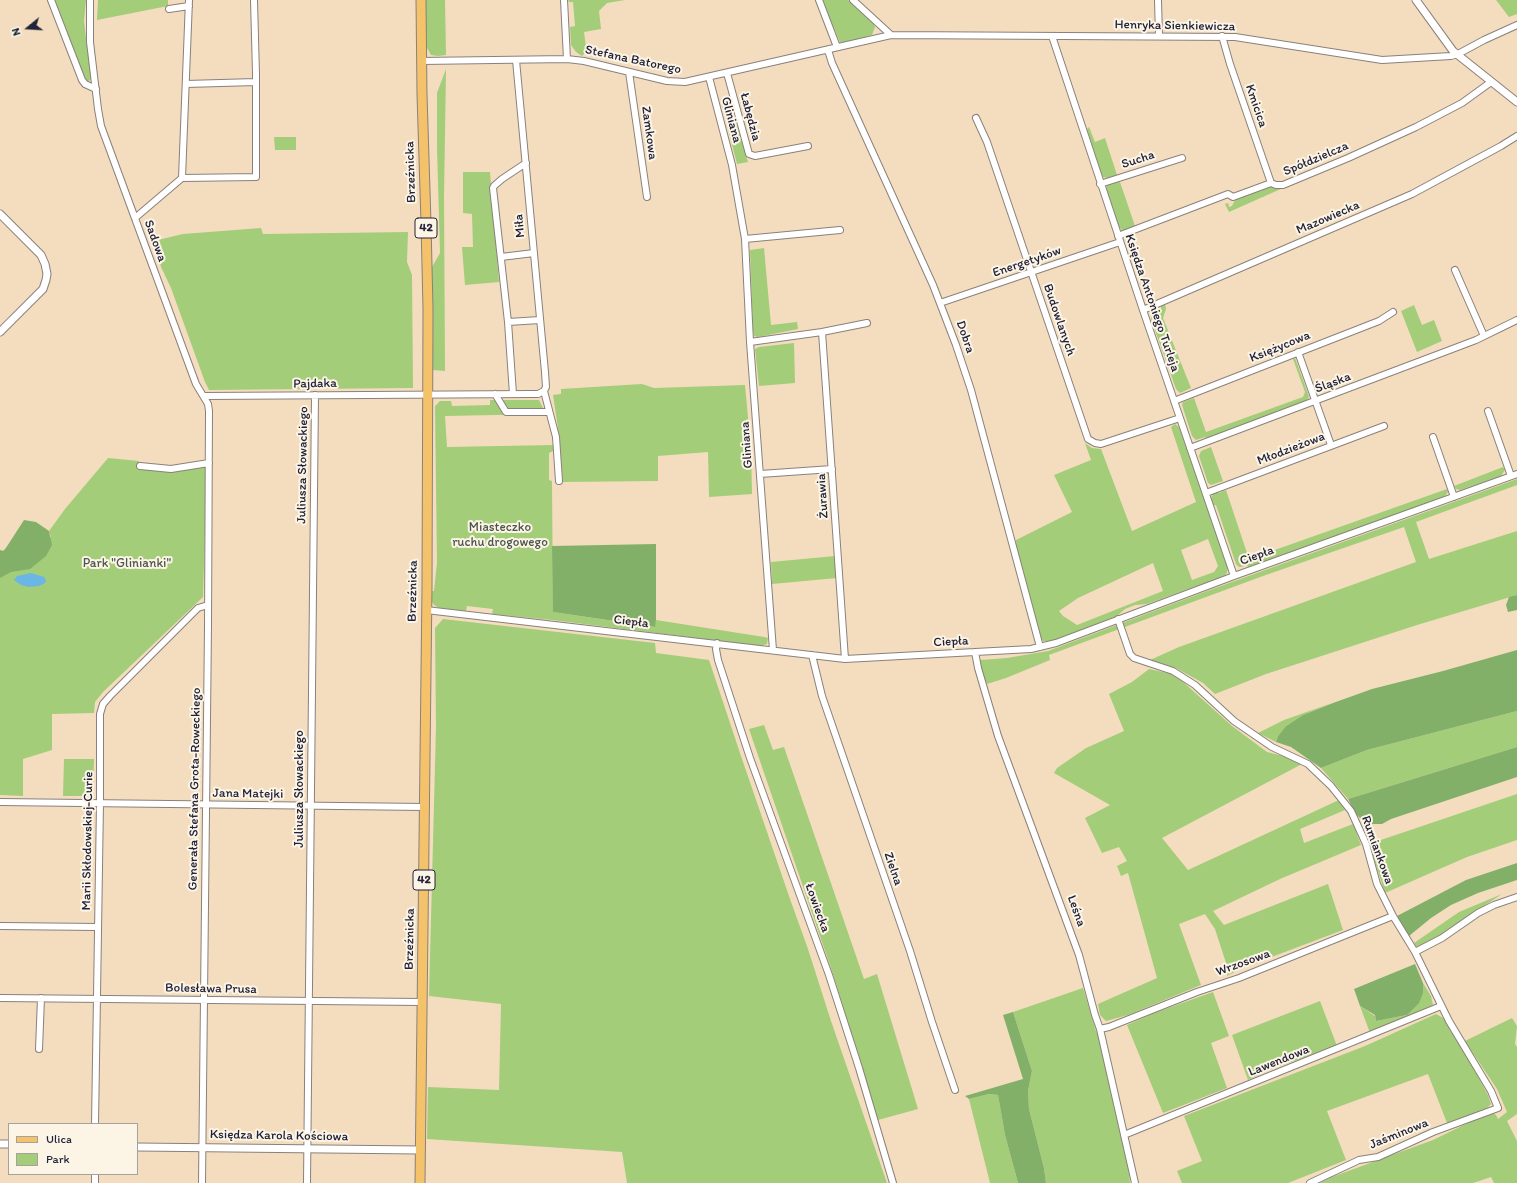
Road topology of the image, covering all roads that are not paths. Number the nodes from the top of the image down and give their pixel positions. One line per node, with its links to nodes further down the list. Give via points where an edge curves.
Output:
1 (51, 0): 29 (street, via 82,80)
2 (90, 0): 29 (street, Sadowa, via 90,42)
3 (254, 0): 26 (street)
4 (421, 0): 22 (main road, Brzeźnicka / 42)
5 (564, 0): 20 (street)
6 (818, 0): 17 (street)
7 (853, 0): 13 (street)
8 (1158, 0): 15 (street)
9 (1416, 0): 19 (street)
10 (189, 3): 11 (street); 28 (street)
11 (169, 9)
12 (1517, 25): 19 (street, Henryka Sienkiewicza)
13 (891, 35): 14 (street, Henryka Sienkiewicza); 17 (street, Henryka Sienkiewicza)
14 (1052, 36): 15 (street, Henryka Sienkiewicza); 38 (street, Księdza Antoniego Turleja)
15 (1159, 36): 16 (street, Henryka Sienkiewicza)
16 (1222, 36): 19 (street, Henryka Sienkiewicza, via 1376,59 1446,57); 37 (street, Kmicica)
17 (837, 47): 18 (street, Stefana Batorego)
18 (828, 50): 24 (street, Stefana Batorego); 49 (street, Dobra, via 832,64)
19 (1458, 54): 27 (street)
20 (567, 59): 21 (street, Stefana Batorego); 23 (street, Stefana Batorego)
21 (516, 60): 22 (street, Stefana Batorego); 35 (street, Miła)
22 (421, 61): 62 (main road, Brzeźnicka / 42, via 427,286)
23 (629, 72): 25 (street, Stefana Batorego, via 674,82); 39 (street, Zamkowa)
24 (727, 73): 25 (street, Stefana Batorego); 33 (street, Łabędzia, via 749,154 755,156)
25 (709, 77): 43 (street, Gliniana, via 732,166)
26 (256, 82): 28 (street); 36 (street, via 256,177)
27 (1491, 82): 30 (street); 37 (street, Spółdzielcza, via 1462,103 1377,145 1283,185)
28 (186, 84): 36 (street)
29 (96, 89): 41 (street, Sadowa, via 101,126)
30 (1517, 102)
31 (976, 118): 48 (street, Budowlanych, via 987,142)
32 (1517, 136): 50 (street, Mazowiecka, via 1412,194)
33 (808, 146)
34 (1182, 158): 38 (street, Sucha)
35 (526, 163): 45 (street, Miła); 46 (street, via 494,186)
36 (182, 178): 41 (street)
37 (1271, 183): 44 (street, Spółdzielcza, via 1233,197 1228,194)
38 (1100, 184): 44 (street, Księdza Antoniego Turleja)
39 (647, 197)
40 (0, 214): 56 (street, via 41,255 47,274 43,289)
41 (135, 218): 66 (street, Sadowa, via 196,384)
42 (840, 230): 43 (street)
43 (745, 239): 59 (street, Gliniana)
44 (1119, 239): 48 (street, Energetyków); 50 (street, Księdza Antoniego Turleja)
45 (534, 253): 46 (street); 52 (street, Miła)
46 (501, 257): 54 (street)
47 (1455, 270): 58 (street)
48 (1031, 272): 49 (street, Energetyków); 71 (street, Budowlanych, via 1088,439 1101,444)
49 (940, 303): 89 (street, Dobra, via 971,390)
50 (1143, 310): 67 (street, Księdza Antoniego Turleja)
51 (1393, 312): 60 (street, Księżycowa)
52 (540, 320): 54 (street); 61 (street, Miła, via 546,386)
53 (1517, 320): 58 (street, Śląska)
54 (508, 322): 64 (street)
55 (866, 323): 57 (street)
56 (0, 332)
57 (822, 332): 59 (street); 78 (street, Żurawia)
58 (1484, 336): 68 (street, Śląska)
59 (750, 342): 79 (street, Gliniana)
60 (1298, 352): 67 (street, Księżycowa); 68 (street)
61 (544, 391): 64 (street, via 538,394); 70 (street, Miła)
62 (426, 394): 63 (street); 65 (street, Pajdaka); 86 (main road, Brzeźnicka / 42)
63 (494, 394): 64 (street); 70 (street, via 506,412)
64 (513, 394)
65 (315, 395): 66 (street, Pajdaka); 97 (street, Juliusza Słowackiego)
66 (204, 396): 76 (street, Generała Stefana Grota-Roweckiego, via 209,412)
67 (1174, 401): 71 (street, Księdza Antoniego Turleja)
68 (1316, 402): 74 (street); 75 (street, Śląska)
69 (1488, 411): 80 (street, Ciepła)
70 (549, 412): 81 (street, Miła, via 556,437)
71 (1180, 418): 75 (street, Księdza Antoniego Turleja)
72 (1384, 426): 74 (street, Młodzieżowa)
73 (1433, 437): 83 (street)
74 (1331, 445): 82 (street, Młodzieżowa)
75 (1190, 448): 82 (street, Księdza Antoniego Turleja)
76 (209, 463): 77 (street, via 171,469); 85 (street, Generała Stefana Grota-Roweckiego)
77 (140, 466)
78 (832, 469): 79 (street); 93 (street, Żurawia)
79 (760, 474): 90 (street, Gliniana)
80 (1514, 475): 83 (street, Ciepła)
81 (559, 481)
82 (1206, 493): 84 (street, Księdza Antoniego Turleja)
83 (1454, 497): 84 (street, Ciepła)
84 (1234, 576): 87 (street, Ciepła)
85 (208, 605): 95 (street, Marii Skłodowskiej-Curie, via 198,608 101,708); 96 (street, Generała Stefana Grota-Roweckiego)
86 (426, 610): 88 (street, Ciepła); 98 (main road, Brzeźnicka / 42)
87 (1118, 619): 89 (street, Ciepła); 100 (street, Rumiankowa, via 1130,654 1134,658 1173,671 1195,686 1234,721 1272,747 1308,764 1331,786 1351,811 1360,829 1377,884)
88 (717, 643): 90 (street, Ciepła); 124 (street, Łowiecka, via 718,660 750,758 831,982)
89 (1040, 647): 91 (street, Ciepła)
90 (773, 650): 92 (street, Ciepła)
91 (975, 652): 93 (street, Ciepła); 111 (street, Leśna, via 998,736 1080,954)
92 (812, 655): 93 (street, Ciepła); 113 (street, Zielna, via 822,696)
93 (845, 659)
94 (0, 802): 95 (street, Jana Matejki)
95 (100, 803): 96 (street, Jana Matejki); 102 (street, Marii Skłodowskiej-Curie)
96 (205, 804): 97 (street, Jana Matejki); 107 (street, Generała Stefana Grota-Roweckiego)
97 (311, 806): 98 (street, Jana Matejki); 108 (street, Juliusza Słowackiego)
98 (424, 807): 109 (main road, Brzeźnicka / 42)
99 (1517, 897): 103 (street, via 1478,913 1442,938)
100 (1393, 916): 103 (street, Rumiankowa); 111 (street, Wrzosowa, via 1239,978)
101 (0, 926): 102 (street)
102 (98, 927): 106 (street, Marii Skłodowskiej-Curie)
103 (1415, 952): 110 (street, Rumiankowa)
104 (0, 998): 105 (street, Bolesława Prusa)
105 (40, 998): 106 (street, Bolesława Prusa); 112 (street)
106 (97, 999): 107 (street, Bolesława Prusa); 115 (street, Marii Skłodowskiej-Curie)
107 (204, 999): 108 (street, Bolesława Prusa); 118 (street, Generała Stefana Grota-Roweckiego)
108 (310, 1000): 109 (street, Bolesława Prusa); 119 (street, Juliusza Słowackiego)
109 (422, 1002): 120 (main road, Brzeźnicka / 42)
110 (1441, 1006): 114 (street, Rumiankowa, via 1491,1090); 116 (street, Lawendowa)
111 (1100, 1029): 116 (street, Leśna)
112 (40, 1049)
113 (955, 1090)
114 (1498, 1108): 126 (street, Jaśminowa, via 1433,1132 1378,1157 1359,1160)
115 (96, 1123)
116 (1124, 1135): 125 (street, Leśna)
117 (138, 1147): 118 (street, Księdza Karola Kościowa)
118 (202, 1148): 119 (street, Księdza Karola Kościowa); 121 (street, Generała Stefana Grota-Roweckiego)
119 (308, 1149): 120 (street, Księdza Karola Kościowa); 122 (street, Juliusza Słowackiego)
120 (420, 1150): 123 (main road, Brzeźnicka / 42)
121 (202, 1183)
122 (308, 1183)
123 (420, 1183)
124 (893, 1183)
125 (1135, 1183)
126 (1310, 1183)

